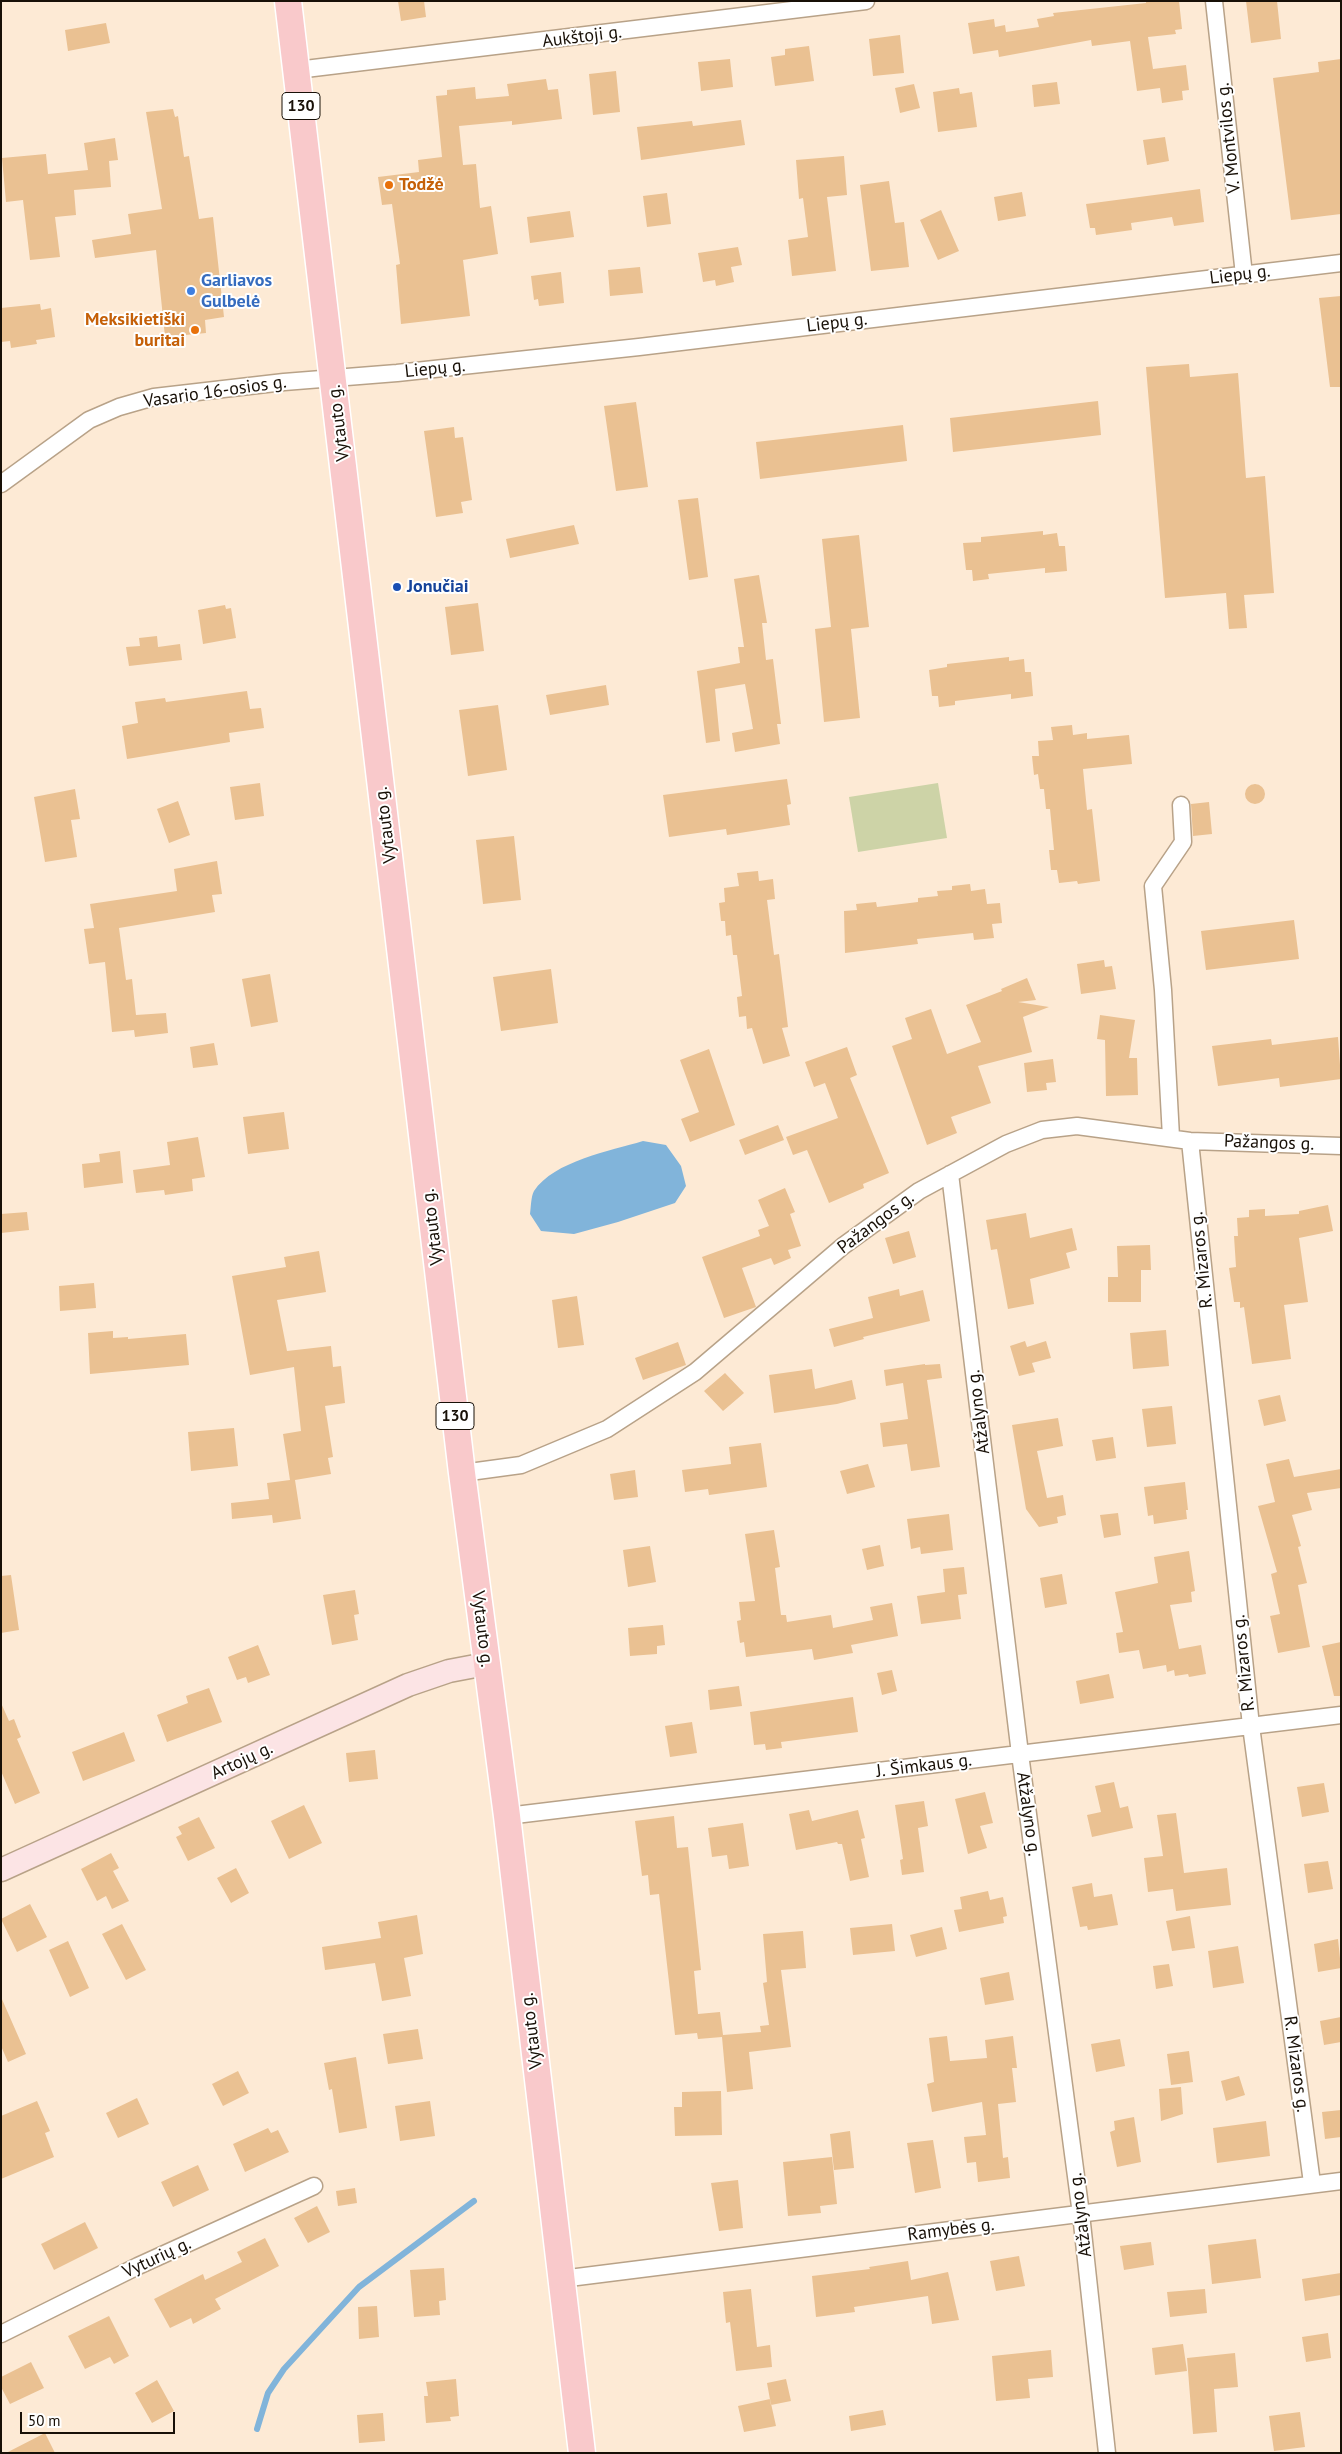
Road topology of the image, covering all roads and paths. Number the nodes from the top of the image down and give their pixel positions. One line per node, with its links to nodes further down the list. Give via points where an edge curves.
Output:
1 (288, 1): 4 (main road, Vytauto g. / 130)
2 (866, 1): 4 (street, Aukštoji g.)
3 (1214, 1): 6 (street, V. Montvilos g.)
4 (297, 70): 7 (main road, Vytauto g. / 130)
5 (1341, 263): 6 (street, Liepų g.)
6 (1244, 275): 7 (street, Liepų g., via 629,348)
7 (334, 378): 8 (street, Vasario 16-osios g., via 154,398 119,407 89,420); 14 (main road, Vytauto g. / 130)
8 (1, 484)
9 (1181, 805): 10 (street, via 1183,842 1153,886 1163,990)
10 (1171, 1137): 11 (street, Pažangos g.); 13 (street, Pažangos g., via 1077,1126 1042,1130 1006,1144)
11 (1190, 1141): 12 (street, Pažangos g.); 17 (street, R. Mizaros g.)
12 (1341, 1146)
13 (950, 1174): 14 (street, Pažangos g., via 919,1191 843,1246 696,1372 654,1400 607,1428 533,1461); 18 (street, Atžalyno g.)
14 (462, 1473): 15 (main road, Vytauto g. / 130)
15 (486, 1664): 19 (main road, Vytauto g. / 130); 20 (main road, Artojų g., via 449,1671 408,1685)
16 (1341, 1715): 17 (street, J. Šimkaus g.)
17 (1251, 1726): 18 (street, J. Šimkaus g.); 22 (street, R. Mizaros g.)
18 (1020, 1754): 19 (street, J. Šimkaus g.); 24 (street, Atžalyno g.)
19 (507, 1816): 25 (main road, Vytauto g. / 130)
20 (1, 1870)
21 (1341, 2181): 22 (street, Ramybės g.)
22 (1312, 2183): 24 (street, Ramybės g.)
23 (314, 2186): 26 (street, Vyturių g., via 138,2266)
24 (1081, 2214): 25 (street, Ramybės g.); 28 (street, Atžalyno g.)
25 (561, 2279): 27 (main road, Vytauto g. / 130)
26 (1, 2334)
27 (582, 2453)
28 (1106, 2453)

